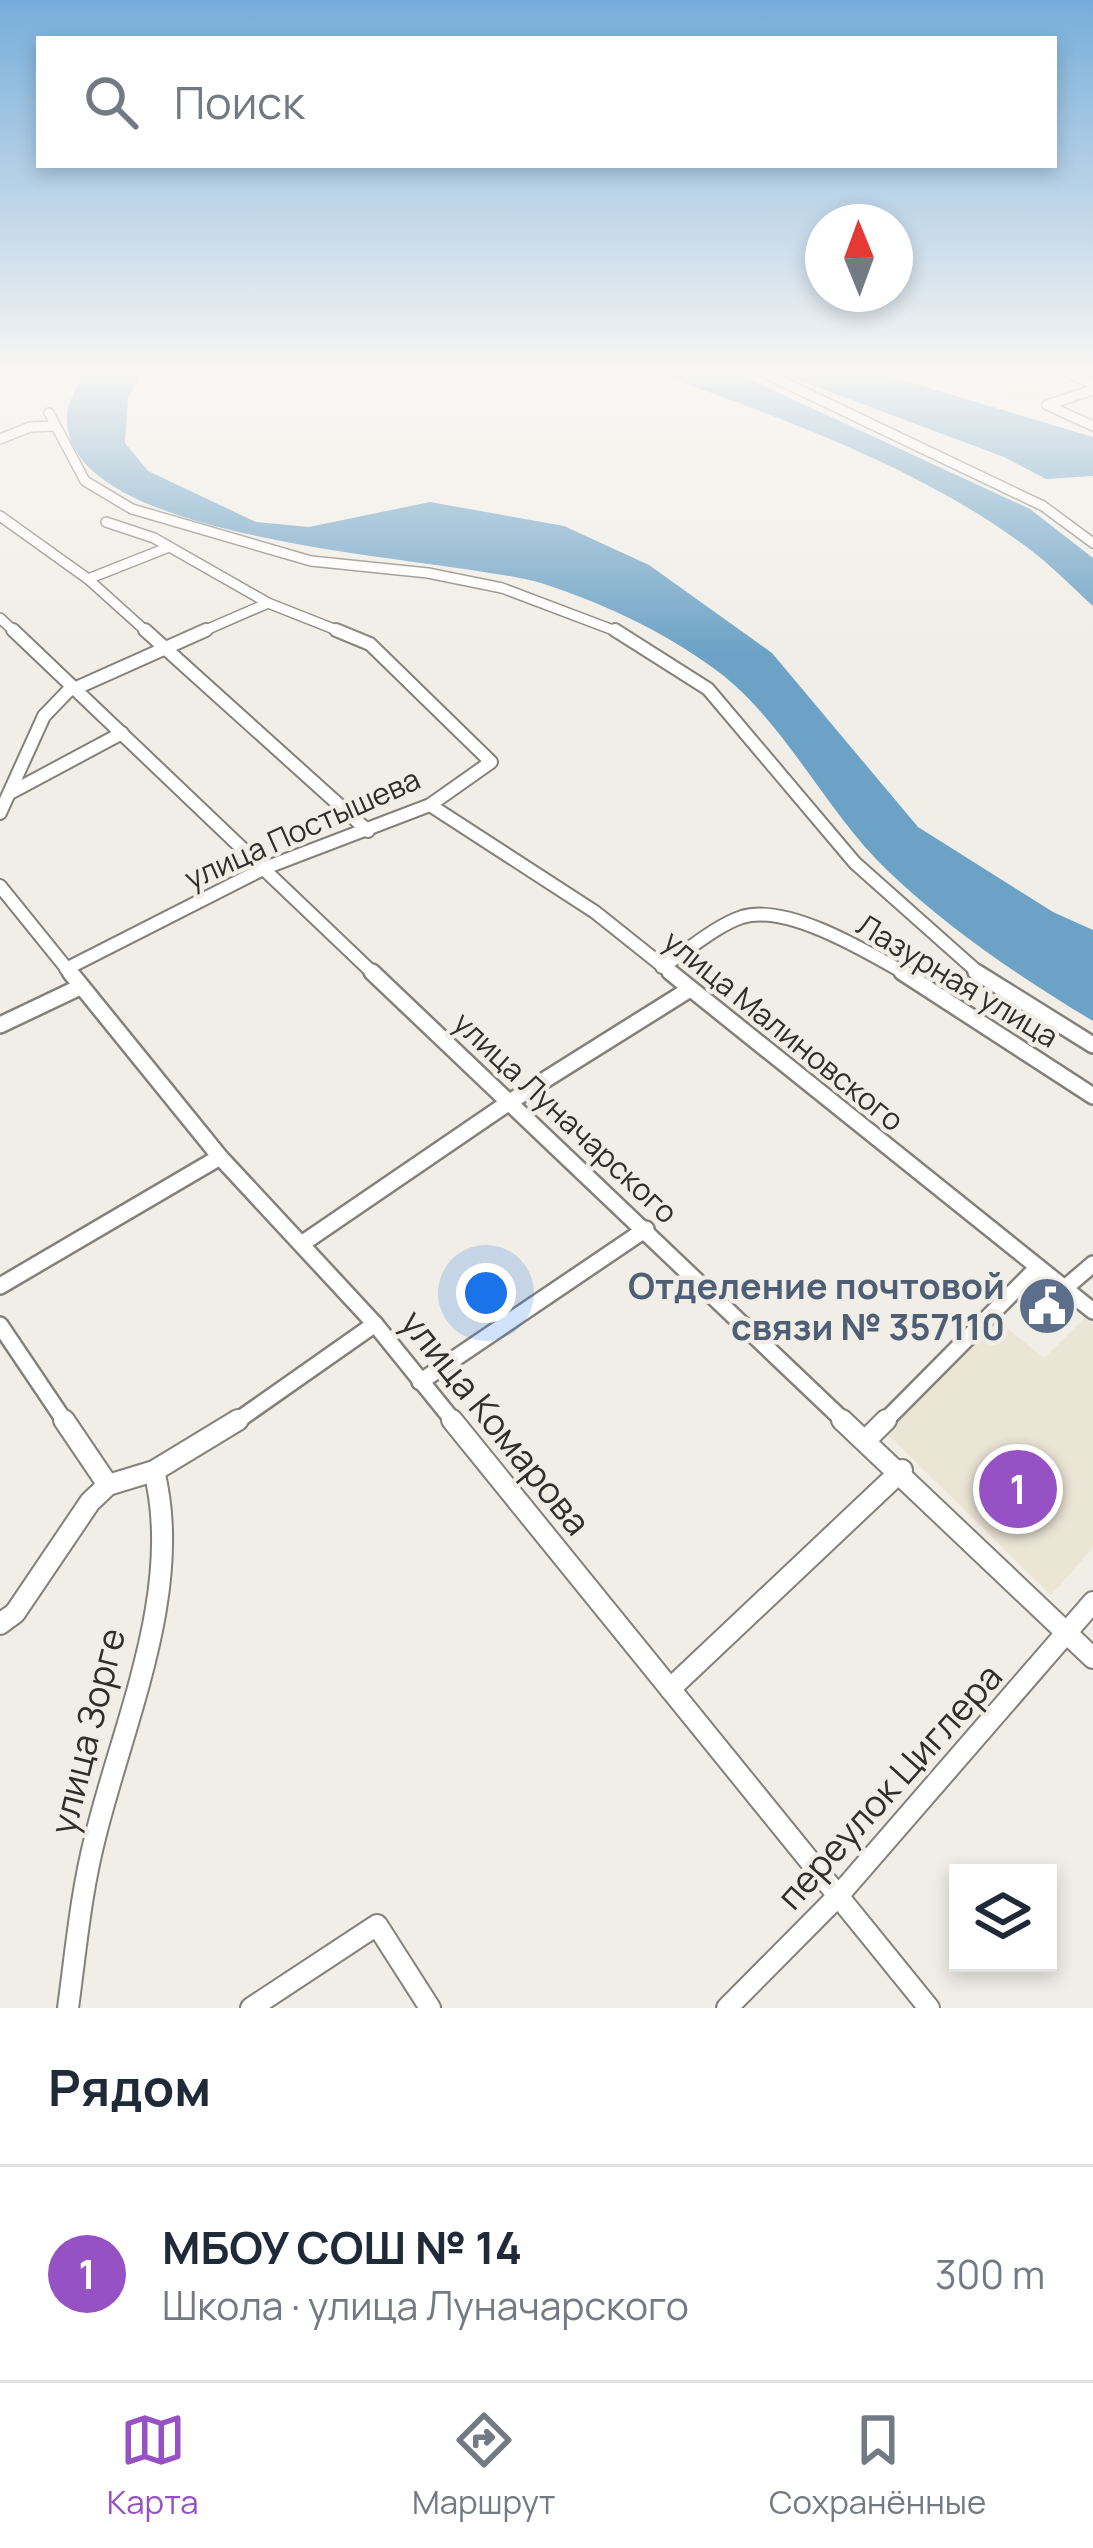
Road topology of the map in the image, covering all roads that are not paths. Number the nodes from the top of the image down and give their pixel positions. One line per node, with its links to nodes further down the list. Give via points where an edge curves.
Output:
1 (76, 465): 24 (street, via 85,481 133,509 311,561 502,588 639,642 708,689 855,863 965,962)
2 (956, 465): 5 (street, via 1043,506)
3 (0, 516): 7 (street)
4 (106, 522): 6 (street)
5 (1093, 543)
6 (169, 547): 7 (street); 8 (street)
7 (88, 579): 10 (street)
8 (268, 603): 10 (street); 14 (street, улица Постышева, via 370,644 491,762)
9 (0, 617): 11 (street, улица Луначарского)
10 (164, 646): 11 (street); 16 (street)
11 (73, 688): 12 (street, улица Луначарского); 13 (street, via 44,716)
12 (122, 733): 13 (street); 17 (street, улица Луначарского)
13 (6, 795): 15 (street)
14 (430, 805): 16 (street, улица Постышева); 19 (street, улица Малиновского)
15 (0, 813)
16 (368, 831): 17 (street, улица Постышева)
17 (265, 868): 20 (street, улица Постышева); 26 (street, улица Луначарского)
18 (0, 886): 20 (street, улица Комарова)
19 (662, 967): 22 (street, улица Малиновского); 25 (street, Лазурная улица, via 742,916 777,917 854,945 984,1020)
20 (66, 969): 21 (street, улица Комарова)
21 (80, 987): 23 (street); 27 (street, улица Комарова)
22 (690, 989): 26 (street); 31 (street, улица Малиновского)
23 (0, 1025)
24 (1093, 1045)
25 (1093, 1096)
26 (508, 1102): 28 (street, улица Луначарского); 29 (street)
27 (220, 1157): 29 (street, улица Комарова); 32 (street)
28 (646, 1229): 37 (street); 38 (street, улица Луначарского)
29 (303, 1243): 35 (street, улица Комарова)
30 (1093, 1264): 33 (street)
31 (1037, 1268): 33 (street, улица Малиновского); 38 (street)
32 (0, 1286)
33 (1065, 1288): 34 (street, улица Малиновского)
34 (1093, 1311)
35 (375, 1324): 37 (street, улица Комарова); 40 (street)
36 (0, 1325): 41 (street)
37 (420, 1382): 46 (street, улица Комарова)
38 (868, 1438): 39 (street, улица Луначарского)
39 (902, 1470): 44 (street, улица Луначарского); 46 (street)
40 (154, 1471): 41 (street); 48 (street, улица Зорге, via 163,1488 162,1535 141,1658 87,1871)
41 (108, 1485): 43 (street)
42 (1093, 1602): 44 (street, переулок Циглера)
43 (0, 1624)
44 (1070, 1634): 45 (street, улица Луначарского); 47 (street, переулок Циглера)
45 (1093, 1658)
46 (670, 1689): 47 (street, улица Комарова)
47 (839, 1895): 51 (street, переулок Циглера); 52 (street, улица Комарова)
48 (68, 2008)
49 (250, 2008): 50 (street, via 377,1925)
50 (430, 2008)
51 (728, 2008)
52 (929, 2008)

